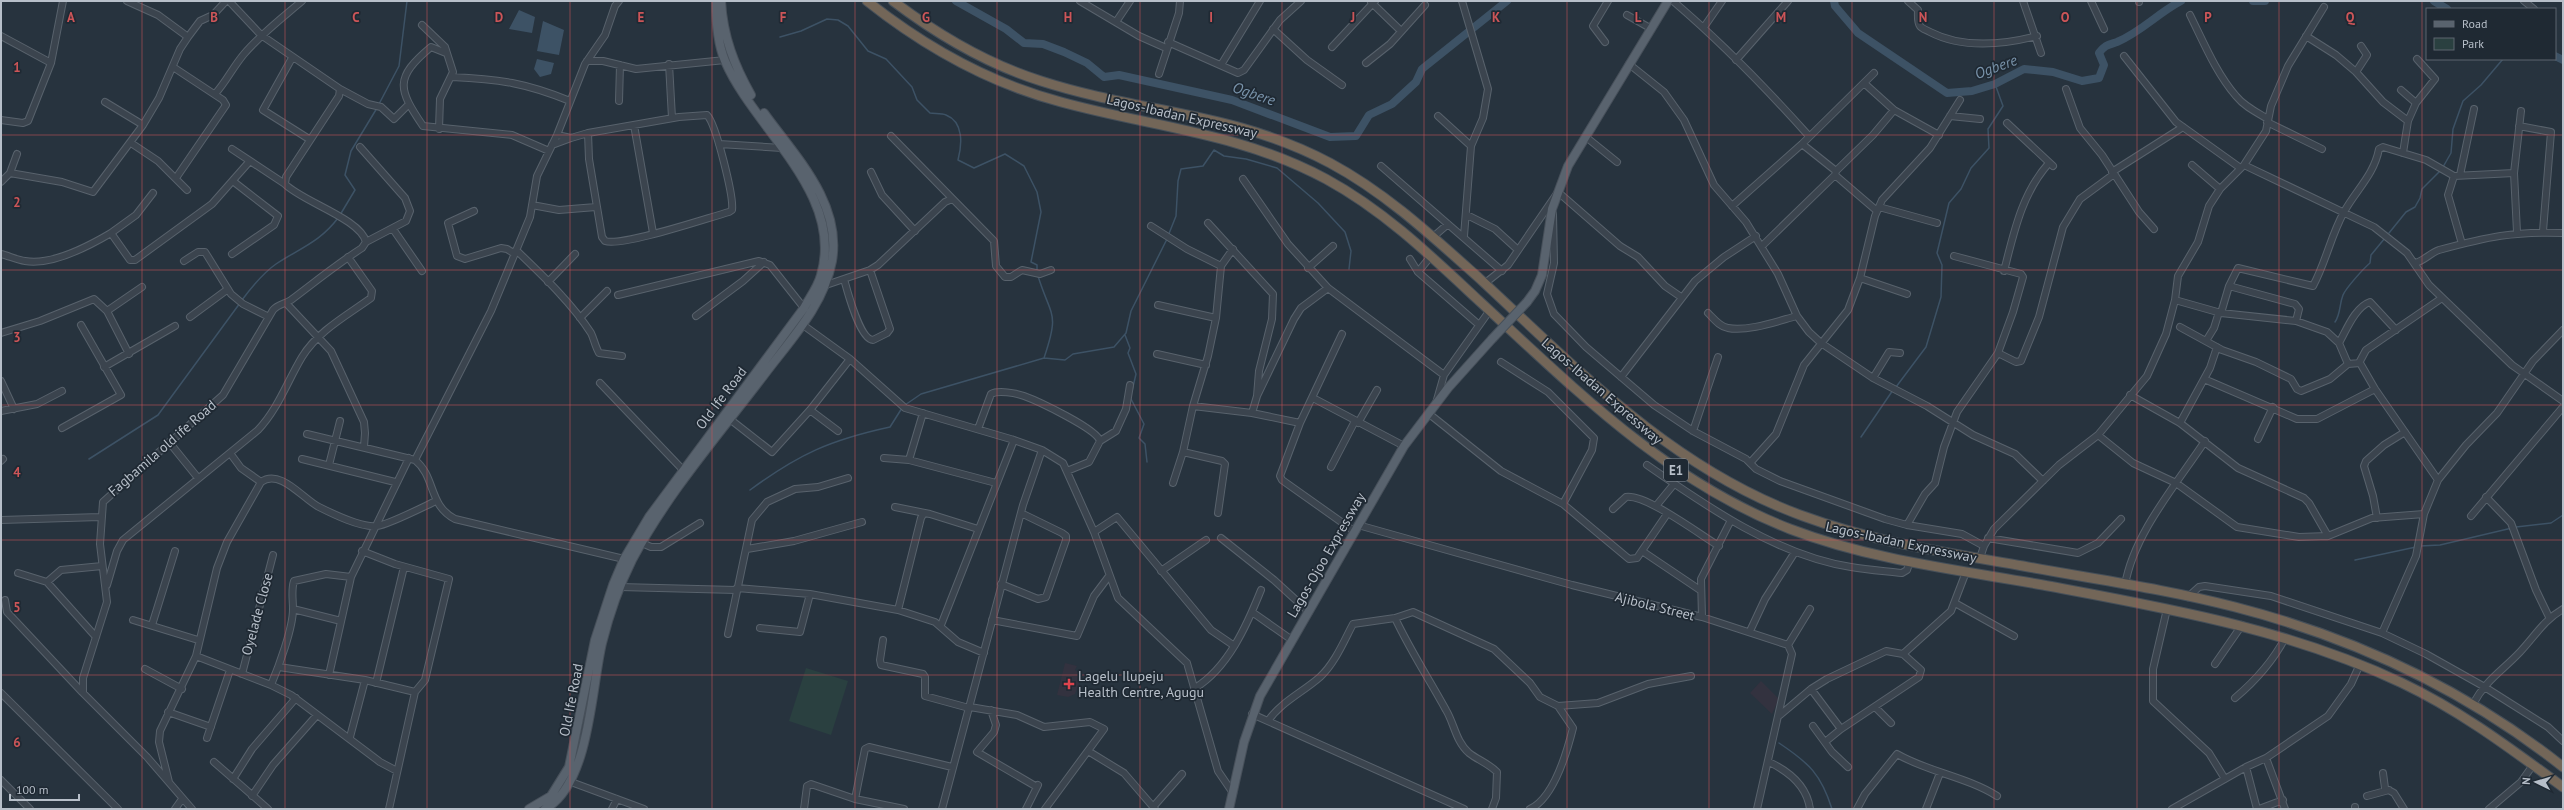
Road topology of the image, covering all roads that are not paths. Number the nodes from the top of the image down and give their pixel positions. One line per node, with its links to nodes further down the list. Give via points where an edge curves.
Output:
1 (63, 1): 57 (street)
2 (127, 1): 42 (street, via 158,15)
3 (229, 1): 38 (street); 42 (street, via 213,15 200,21)
4 (302, 1): 38 (street)
5 (619, 1): 45 (street)
6 (716, 1): 54 (main road, Old Ife Road, via 718,35)
7 (721, 1): 115 (main road, Old Ife Road, via 728,45 738,71)
8 (867, 1): 170 (highway, Lagos-Ibadan Expressway / E1, via 937,51 1012,86 1061,102 1214,136 1250,146 1298,165 1362,200)
9 (893, 1): 159 (highway, Lagos-Ibadan Expressway / E1, via 940,34 1038,80 1210,118 1292,144 1370,187)
10 (1080, 1): 31 (street)
11 (1130, 1): 31 (street)
12 (1180, 1): 44 (street, via 1179,13)
13 (1260, 1): 61 (street)
14 (1301, 1): 36 (street, via 1288,11)
15 (1462, 1): 107 (street, via 1486,78 1484,118)
16 (1608, 1): 43 (street, via 1593,28)
17 (1668, 1): 34 (main road, Lagos-Ojoo Expressway)
18 (1673, 1): 33 (street)
19 (1722, 1): 33 (street)
20 (1788, 1): 55 (street)
21 (1908, 1): 40 (street, via 1918,10 1918,22 1922,28 1947,38 1977,44 2001,44)
22 (2023, 1): 40 (street)
23 (2091, 1): 35 (street)
24 (2524, 1): 28 (street)
25 (1373, 2): 37 (street); 47 (street)
26 (1425, 5): 37 (street)
27 (2324, 7): 41 (street)
28 (2533, 8)
29 (1627, 15): 34 (street)
30 (2190, 15): 88 (street, via 2235,95)
31 (1116, 22): 44 (street, via 1139,36)
32 (422, 25): 48 (street, via 442,44)
33 (1704, 27): 55 (street)
34 (1650, 28): 60 (main road, Lagos-Ojoo Expressway)
35 (2104, 29)
36 (1273, 30): 61 (street, via 1241,73 1238,74); 69 (street, via 1307,60)
37 (1401, 31): 58 (street)
38 (261, 35): 51 (street); 73 (street, via 238,60 228,80)
39 (1, 36): 57 (street)
40 (2037, 36): 49 (street)
41 (2306, 36): 64 (street, via 2336,55); 88 (street, via 2288,66)
42 (188, 37): 63 (street, via 180,49)
43 (1605, 42)
44 (1167, 45): 61 (street); 66 (street)
45 (597, 46): 53 (street); 56 (street)
46 (2360, 46): 64 (street, via 2367,55)
47 (1332, 47)
48 (446, 53): 67 (street); 79 (street, via 432,47 410,66 402,89)
49 (2042, 53)
50 (2124, 56): 94 (street, via 2169,115)
51 (292, 58): 70 (street); 103 (street, via 263,110)
52 (2417, 59): 78 (street, via 2435,79)
53 (597, 60): 56 (street); 62 (street)
54 (725, 60): 59 (street); 110 (main road, Old Ife Road, via 746,97)
55 (1736, 60): 98 (street, via 1769,91)
56 (587, 61): 76 (street)
57 (51, 63): 87 (street, via 26,123)
58 (1366, 63)
59 (669, 64): 62 (street, via 636,69); 85 (street)
60 (1628, 64): 101 (main road, Lagos-Ojoo Expressway); 138 (street, via 1669,99 1684,120 1714,185)
61 (1221, 65)
62 (620, 66): 74 (street)
63 (174, 67): 73 (street); 92 (street)
64 (2356, 72): 89 (street, via 2383,102)
65 (1874, 73): 68 (street)
66 (1159, 74)
67 (452, 77): 76 (street, via 526,84); 95 (street, via 440,99)
68 (1864, 83): 81 (street); 98 (street)
69 (1342, 85)
70 (340, 89): 79 (street, via 381,107 394,119); 103 (street, via 339,96)
71 (2066, 89): 124 (street, via 2077,124)
72 (2401, 90): 78 (street)
73 (215, 94): 127 (street, via 226,105)
74 (619, 100)
75 (1960, 100): 84 (street)
76 (570, 101): 97 (street)
77 (105, 102): 92 (street)
78 (2416, 103): 89 (street)
79 (408, 104): 95 (street, via 423,126)
80 (2474, 109): 126 (street)
81 (1894, 110): 99 (street); 123 (street)
82 (2521, 111): 93 (street)
83 (1438, 116): 107 (street)
84 (1950, 116): 86 (street); 99 (street)
85 (672, 118): 91 (street); 105 (street, via 707,115 711,119)
86 (1980, 119)
87 (1, 120)
88 (2267, 120): 112 (street); 120 (street, via 2266,131)
89 (2408, 121): 113 (street)
90 (2007, 123): 183 (street, via 2051,164 2031,189 2018,218)
91 (634, 125): 96 (street); 155 (street)
92 (143, 126): 104 (street)
93 (2519, 126): 125 (street); 152 (street, via 2551,132)
94 (2183, 127): 120 (street); 124 (street)
95 (439, 129): 109 (street, via 512,135)
96 (588, 133): 102 (street); 139 (street)
97 (557, 135): 102 (street); 109 (street)
98 (1808, 135): 106 (street)
99 (1939, 135): 141 (street, via 1925,155 1888,193)
100 (892, 136): 136 (street)
101 (1586, 137): 117 (street); 134 (main road, Lagos-Ojoo Expressway, via 1568,166)
102 (571, 138): 109 (street)
103 (309, 139): 131 (street, via 286,177)
104 (131, 143): 122 (street, via 91,192 62,182); 127 (street, via 158,161)
105 (719, 144): 110 (street); 155 (street, via 732,210)
106 (1802, 144): 123 (street); 138 (street)
107 (1471, 146): 144 (street)
108 (360, 147): 149 (street, Fagbamila old ife Road, via 408,204 409,217)
109 (551, 148): 137 (street, via 537,176)
110 (782, 148): 115 (main road, Old Ife Road)
111 (232, 149): 116 (street)
112 (2322, 149)
113 (2403, 153): 126 (street, via 2426,160); 143 (street, via 2383,147 2379,149 2376,164 2369,177)
114 (17, 154): 122 (street)
115 (791, 155): 189 (main road, Old Ife Road, via 817,187 831,225 834,248); 202 (main road, Old Ife Road, via 812,196 824,228 825,251 821,276)
116 (249, 162): 130 (street); 131 (street)
117 (1617, 162)
118 (2192, 165): 132 (street)
119 (1381, 166): 147 (street)
120 (2242, 166): 132 (street); 143 (street)
121 (871, 172): 151 (street, via 882,195)
122 (10, 173): 129 (street)
123 (1836, 173): 141 (street); 163 (street)
124 (2113, 173): 150 (street, via 2139,212); 228 (street, via 2080,199 2062,226 2039,317 2021,361 2016,362)
125 (2514, 173): 126 (street); 153 (street)
126 (2457, 175): 161 (street, via 2448,195)
127 (176, 178): 133 (street)
128 (1243, 179): 178 (street)
129 (1, 182)
130 (234, 182): 154 (street, via 199,216 135,260 130,260); 168 (street, via 278,216 274,225)
131 (285, 184): 160 (street, via 343,218)
132 (2220, 189): 199 (street, via 2209,206 2198,242 2178,276)
133 (187, 190)
134 (1558, 192): 140 (main road, Lagos-Ojoo Expressway); 165 (street); 197 (street, via 1620,246 1638,257 1665,286)
135 (153, 193): 154 (street, via 136,215)
136 (949, 197): 151 (street); 180 (street, via 994,241 996,266 1005,277 1011,277 1022,270 1040,274)
137 (532, 205): 139 (street, via 559,210); 166 (street)
138 (1732, 206): 158 (street)
139 (596, 207): 155 (street, via 602,238 606,241 614,242)
140 (1552, 209): 242 (street, via 1554,263 1548,286 1548,303 1559,321); 255 (main road, Lagos-Ojoo Expressway, bridge, via 1542,275 1535,291)
141 (1878, 209): 146 (street); 185 (street)
142 (474, 211): 166 (street, via 448,223 457,256 465,259 501,248)
143 (2344, 212): 176 (street, via 2374,227); 190 (street, via 2313,286 2241,268 2235,270)
144 (1467, 215): 157 (street); 165 (street, via 1495,229)
145 (1208, 223): 164 (street)
146 (1938, 223)
147 (1448, 224): 157 (street); 159 (street)
148 (1151, 226): 177 (street, via 1167,238)
149 (393, 229): 160 (street, Fagbamila old ife Road); 181 (street)
150 (2154, 229)
151 (915, 230): 179 (street)
152 (2543, 231): 153 (street); 156 (street)
153 (2517, 232): 161 (street, via 2487,236)
154 (111, 233): 167 (street, via 78,251 41,261 24,261)
155 (653, 233)
156 (2563, 233)
157 (1464, 236): 182 (street)
158 (1756, 236): 163 (street); 197 (street, via 1704,272)
159 (1433, 237): 188 (highway, Lagos-Ibadan Expressway / E1)
160 (366, 242): 172 (street, Fagbamila old ife Road, via 362,248)
161 (2462, 244): 176 (street, via 2430,253)
162 (1333, 246): 178 (street)
163 (1762, 246): 209 (street)
164 (1233, 249): 177 (street); 252 (street, via 1273,294 1272,319 1260,366)
165 (1518, 250): 182 (street)
166 (516, 252): 187 (street); 291 (street, via 491,311)
167 (1, 254)
168 (232, 254)
169 (575, 254): 187 (street)
170 (1431, 256): 184 (street); 203 (highway, Lagos-Ibadan Expressway / E1)
171 (1954, 256): 183 (street)
172 (348, 257): 200 (street, Fagbamila old ife Road); 223 (street, via 373,294)
173 (1410, 259): 184 (street)
174 (184, 261): 193 (street, via 198,252 205,252)
175 (764, 262): 196 (street, via 753,262); 202 (street, via 770,265); 208 (street)
176 (2415, 263): 198 (street, via 2429,285)
177 (1221, 266): 212 (street)
178 (1308, 268): 192 (street)
179 (870, 270): 186 (street); 186 (street, via 890,329 873,340 866,336 854,312)
180 (1050, 270)
181 (422, 271)
182 (1502, 271): 188 (street)
183 (2004, 271): 228 (street, via 2021,274 2023,277)
184 (1418, 272): 214 (street)
185 (1860, 278): 195 (street); 225 (street, via 1848,310)
186 (844, 279): 189 (street)
187 (548, 282): 211 (street)
188 (1484, 284): 346 (highway, Lagos-Ibadan Expressway / E1, via 1625,412 1673,449 1711,472 1774,505 1823,523 1894,542)
189 (826, 285): 216 (main road, Old Ife Road)
190 (2229, 286): 206 (street); 213 (street, via 2295,304 2299,309)
191 (142, 287): 204 (street)
192 (1328, 288): 241 (street); 252 (street, via 1301,308)
193 (228, 289): 207 (street, via 241,302); 210 (street)
194 (607, 291): 211 (street)
195 (1907, 294)
196 (618, 295)
197 (1681, 297): 242 (street)
198 (2442, 298): 219 (street); 240 (street, via 2512,365)
199 (2175, 300): 206 (street); 251 (street, via 2166,334 2152,367)
200 (286, 303): 207 (street, Fagbamila old ife Road, via 278,305); 223 (street)
201 (1158, 305): 212 (street)
202 (804, 308): 298 (main road, Old Ife Road)
203 (1490, 310): 214 (street); 348 (highway, Lagos-Ibadan Expressway / E1, via 1633,440 1686,476 1739,506 1789,529 1856,550)
204 (107, 311): 221 (street, via 97,300 89,300 40,321); 229 (street)
205 (1708, 313): 209 (street, via 1721,326 1728,328 1763,325)
206 (2220, 313): 213 (street); 224 (street)
207 (268, 316): 282 (street, Fagbamila old ife Road, via 226,391)
208 (696, 316)
209 (1797, 316): 225 (street)
210 (190, 318)
211 (580, 318): 232 (street, via 591,333 599,352)
212 (1216, 318): 238 (street)
213 (2296, 322): 226 (street, via 2327,332)
214 (1478, 324): 241 (street)
215 (81, 325): 239 (street)
216 (803, 325): 234 (street); 265 (main road, Old Ife Road)
217 (175, 326): 229 (street)
218 (2180, 327): 224 (street)
219 (2396, 330): 226 (street, via 2370,302 2351,322); 236 (street, via 2366,350)
220 (2563, 330): 240 (street)
221 (1, 333)
222 (1342, 334): 253 (street, Ajibola Street)
223 (317, 336): 285 (street, via 334,356 364,422); 288 (street, via 265,422)
224 (2206, 342): 227 (street)
225 (1821, 343): 243 (street); 293 (street, via 1799,374 1776,434)
226 (2339, 343): 237 (street)
227 (2216, 347): 237 (street, via 2291,379 2301,391 2330,379); 244 (street, via 2212,364)
228 (1998, 353): 267 (street)
229 (129, 354): 239 (street)
230 (1157, 354): 238 (street)
231 (1900, 354): 243 (street, via 1889,352)
232 (622, 356)
233 (1718, 356): 274 (street)
234 (850, 359): 260 (street); 262 (street, via 905,408)
235 (1501, 362): 311 (street, via 1548,392 1594,438 1592,450)
236 (2359, 363): 237 (street); 248 (street)
237 (2348, 364)
238 (1206, 365): 256 (street)
239 (104, 367): 271 (street, via 120,393 119,398)
240 (2524, 373): 254 (street); 301 (street, via 2500,410 2466,444)
241 (1444, 375): 255 (street)
242 (1621, 377): 274 (street, via 1654,405)
243 (1873, 378): 267 (street)
244 (2204, 379): 257 (street); 269 (street)
245 (1, 381): 259 (street)
246 (600, 383): 298 (street)
247 (1130, 385): 281 (street, via 1120,425 1112,435)
248 (2375, 389): 257 (street, via 2317,419 2296,419); 275 (street)
249 (1377, 390): 268 (street)
250 (62, 391): 259 (street, via 37,404)
251 (2130, 395): 269 (street); 277 (street)
252 (1257, 396): 263 (street)
253 (1313, 398): 268 (street); 270 (street, Ajibola Street)
254 (2563, 401)
255 (1436, 404): 264 (main road, Lagos-Ojoo Expressway)
256 (1193, 406): 263 (street); 287 (street)
257 (2273, 407): 278 (street)
258 (2563, 407): 309 (street)
259 (14, 409): 261 (street)
260 (810, 410): 265 (street, via 772,452); 273 (street)
261 (1, 411)
262 (923, 413): 272 (street); 292 (street)
263 (1252, 413): 270 (street)
264 (1428, 413): 284 (main road, Lagos-Ojoo Expressway); 311 (street, via 1501,471)
265 (731, 420): 298 (main road, Old Ife Road)
266 (340, 421): 279 (street)
267 (1952, 421): 302 (street, via 1973,435 2015,454); 328 (street, via 1935,483 1925,494)
268 (1357, 422): 284 (street); 295 (street)
269 (2180, 423): 283 (street)
270 (1300, 424): 330 (street, Ajibola Street, via 1281,470 1282,480)
271 (62, 428)
272 (978, 428): 280 (street); 281 (street, via 991,394 1018,395 1073,421 1097,435)
273 (838, 431)
274 (1693, 431): 293 (street)
275 (2404, 432): 301 (street); 322 (street, via 2384,445 2364,466)
276 (307, 434): 279 (street)
277 (2098, 435): 302 (street); 307 (street, via 2133,463)
278 (2258, 439)
279 (336, 440): 285 (street); 294 (street)
280 (1014, 440): 286 (street); 305 (street)
281 (1100, 441): 297 (street, via 1089,462)
282 (169, 442): 299 (street); 321 (street, Fagbamila old ife Road, via 106,496 100,508)
283 (2206, 442): 307 (street); 333 (street, via 2238,468 2304,498)
284 (1404, 446): 330 (main road, Lagos-Ojoo Expressway)
285 (364, 447): 291 (street)
286 (1042, 450): 297 (street, via 1057,458); 315 (street)
287 (1183, 452): 306 (street); 316 (street, via 1222,461 1225,464)
288 (230, 453): 299 (street); 303 (street, via 241,468)
289 (884, 458): 292 (street)
290 (302, 459): 294 (street)
291 (412, 459): 304 (street); 310 (street, via 425,471)
292 (909, 460): 305 (street)
293 (1750, 462): 328 (street, via 1756,469 1780,481 1848,507)
294 (329, 465): 304 (street)
295 (1331, 466)
296 (1647, 466): 308 (street)
297 (1067, 471): 332 (street)
298 (684, 473): 337 (main road, Old Ife Road); 347 (main road, Old Ife Road, via 649,517)
299 (198, 478): 360 (street, via 123,540)
300 (848, 478): 340 (street, via 818,487 795,489 767,502 752,520)
301 (2438, 480): 319 (street)
302 (2042, 481): 335 (street)
303 (261, 482): 329 (street, via 265,479 275,479 290,486 318,507 347,520); 391 (street, via 227,542 217,568)
304 (395, 482): 329 (street)
305 (996, 483): 331 (street)
306 (1173, 483)
307 (2176, 483): 333 (street, via 2237,527 2299,537); 358 (street, via 2132,554)
308 (1674, 484): 312 (street); 325 (street)
309 (2486, 497): 320 (street); 376 (street, via 2511,524)
310 (436, 502): 329 (street); 347 (street, via 446,514 455,519)
311 (1563, 504): 343 (street, via 1629,559 1637,558)
312 (1656, 506): 314 (street, via 1632,496 1623,499); 318 (street)
313 (895, 507): 317 (street)
314 (1613, 509)
315 (1021, 513): 357 (street); 357 (street, via 1062,533 1066,540 1046,597 1038,599)
316 (1218, 513)
317 (924, 514): 331 (street); 372 (street, via 920,518)
318 (1667, 514): 338 (street); 343 (street)
319 (2424, 514): 322 (street); 386 (street, via 2412,565)
320 (2471, 516)
321 (100, 517): 324 (street); 349 (street, Fagbamila old ife Road)
322 (2377, 518): 333 (street)
323 (2121, 519): 335 (street, via 2098,543 2078,553)
324 (1, 520)
325 (1732, 520): 338 (street); 344 (street)
326 (700, 522): 337 (street, via 661,547 651,547)
327 (862, 522): 340 (street, via 794,541)
328 (1907, 525): 339 (street, via 1962,534)
329 (376, 526): 342 (street)
330 (1356, 528): 374 (main road, Lagos-Ojoo Expressway); 375 (street, Ajibola Street)
331 (978, 529): 382 (street)
332 (1094, 532): 351 (street, via 1117,517); 355 (street)
333 (2328, 536)
334 (1221, 538): 374 (street)
335 (1988, 538): 339 (street)
336 (1206, 540): 351 (street)
337 (642, 543): 359 (main road, Old Ife Road)
338 (1719, 546): 363 (street, via 1703,572)
339 (1984, 546): 346 (street)
340 (746, 549): 361 (street)
341 (175, 551): 381 (street)
342 (362, 551): 350 (street); 354 (street)
343 (1642, 551): 363 (street)
344 (1795, 552): 348 (street, via 1850,567 1897,572 1905,572); 385 (street)
345 (272, 555): 404 (street, Oyelade Close)
346 (1980, 558): 358 (highway, Lagos-Ibadan Expressway / E1)
347 (624, 559): 473 (main road, Old Ife Road, via 595,640 569,767 551,796)
348 (1910, 561): 352 (highway, Lagos-Ibadan Expressway / E1)
349 (102, 566): 356 (street, via 61,570); 360 (street, Fagbamila old ife Road)
350 (404, 567): 408 (street); 414 (street, via 449,579 425,680)
351 (1161, 571): 394 (street, via 1211,630)
352 (1966, 572): 367 (street); 370 (highway, Lagos-Ibadan Expressway / E1)
353 (18, 573): 356 (street)
354 (351, 576): 368 (street, via 326,574 294,580); 380 (street)
355 (1109, 576): 379 (street, via 1094,596 1077,636); 411 (street, via 1122,604 1182,656)
356 (47, 582): 389 (street)
357 (1001, 584): 379 (street)
358 (2124, 585): 365 (highway, Lagos-Ibadan Expressway / E1)
359 (620, 587): 361 (street); 453 (main road, Old Ife Road, via 602,643 581,759)
360 (106, 588): 389 (street, Fagbamila old ife Road, via 107,602)
361 (736, 589): 364 (street); 387 (street)
362 (1261, 590): 373 (street)
363 (1700, 590): 375 (street)
364 (810, 594): 372 (street); 384 (street, via 800,632)
365 (2188, 597): 386 (street, via 2199,587 2205,586 2246,591 2271,596); 419 (highway, Lagos-Ibadan Expressway / E1, via 2237,607 2327,634 2405,667)
366 (5, 600): 416 (street, via 7,612)
367 (1955, 603): 388 (street); 397 (street, via 1945,619)
368 (293, 609): 380 (street); 401 (street)
369 (1810, 609): 395 (street)
370 (2167, 609): 383 (highway, Lagos-Ibadan Expressway / E1); 451 (street, via 2153,670 2153,701 2210,753)
371 (2563, 609): 376 (street)
372 (898, 610): 382 (street)
373 (1252, 612): 393 (street); 394 (street)
374 (1309, 612): 393 (main road, Lagos-Ojoo Expressway)
375 (1702, 617): 385 (street, Ajibola Street)
376 (2549, 617): 410 (street, via 2521,650)
377 (1395, 618): 420 (street, via 1412,612 1494,649 1530,683 1540,697); 428 (street, via 1353,624 1321,676 1275,710); 483 (street, via 1405,640 1448,712 1457,735 1469,753 1487,762 1497,772 1496,798)
378 (133, 620): 381 (street)
379 (992, 620): 396 (street)
380 (341, 621): 405 (street)
381 (152, 625): 391 (street)
382 (941, 625): 396 (street, via 958,642)
383 (2242, 625): 390 (highway, Lagos-Ibadan Expressway / E1); 399 (street)
384 (760, 628)
385 (1750, 631): 395 (street, Ajibola Street)
386 (2382, 633): 410 (street)
387 (728, 634)
388 (2014, 636)
389 (96, 637): 416 (street, Fagbamila old ife Road, via 83,678)
390 (2285, 638): 400 (highway, Lagos-Ibadan Expressway / E1); 418 (street, via 2264,670)
391 (198, 640): 398 (street)
392 (883, 640): 421 (street, via 880,660 882,665 922,674 925,677 925,696)
393 (1292, 640): 425 (main road, Lagos-Ojoo Expressway)
394 (1233, 645): 411 (street, via 1209,680)
395 (1788, 645): 427 (street, via 1792,654)
396 (984, 653): 421 (street)
397 (1903, 654): 413 (street, via 1886,651); 422 (street, via 1921,670 1919,677)
398 (196, 656): 403 (street); 412 (street)
399 (2215, 664)
400 (2360, 664): 438 (street, via 2351,684 2328,716); 441 (highway, Lagos-Ibadan Expressway / E1, via 2462,715)
401 (279, 667): 405 (street); 409 (street)
402 (145, 669): 412 (street)
403 (230, 670): 404 (street); 431 (street)
404 (242, 674): 409 (street)
405 (329, 675): 407 (street)
406 (1691, 676): 420 (street, via 1648,684 1598,703)
407 (365, 680): 408 (street); 433 (street)
408 (376, 683): 414 (street)
409 (271, 685): 417 (street)
410 (2483, 686): 419 (street); 435 (street, via 2548,727)
411 (1195, 688): 457 (street, via 1218,771)
412 (182, 689): 424 (street)
413 (1811, 689): 427 (street); 432 (street)
414 (415, 692): 446 (street)
415 (1, 693): 468 (street)
416 (83, 693): 454 (street)
417 (296, 698): 426 (street); 450 (street, via 252,749)
418 (2235, 698)
419 (2473, 704): 445 (highway, Lagos-Ibadan Expressway / E1, via 2522,735)
420 (1558, 706): 484 (street, via 1573,728 1566,754 1553,782 1537,806)
421 (970, 707): 423 (street); 442 (street)
422 (1875, 707): 429 (street); 432 (street)
423 (991, 710): 437 (street, via 1017,715 1044,727 1090,722 1101,726 1104,729); 479 (street, via 996,725 994,732 977,752 1037,786)
424 (168, 712): 431 (street); 454 (street, via 160,731 159,742)
425 (1252, 714): 428 (street); 457 (main road, Lagos-Ojoo Expressway)
426 (317, 715): 433 (street); 458 (street, via 273,765)
427 (1780, 715): 440 (street)
428 (1268, 721): 482 (street)
429 (1891, 723)
430 (1813, 726): 436 (street)
431 (211, 727): 434 (street)
432 (1841, 729): 436 (street)
433 (350, 737): 446 (street, via 380,762)
434 (207, 738)
435 (2563, 741)
436 (1825, 742): 443 (street)
437 (1088, 751): 466 (street, via 1124,773); 480 (street)
438 (2266, 758): 444 (street); 464 (street)
439 (214, 762): 450 (street)
440 (1769, 762): 485 (street); 486 (street, via 1794,778)
441 (2533, 765): 455 (highway, Lagos-Ibadan Expressway / E1); 493 (street, via 2521,782)
442 (952, 767): 463 (street, via 869,747 865,749); 478 (street)
443 (1848, 767)
444 (2246, 767): 451 (street); 490 (street)
445 (2563, 767)
446 (397, 771): 472 (street)
447 (1940, 773): 459 (street); 487 (street, via 1897,754 1865,794); 488 (street)
448 (2383, 773): 456 (street, via 2385,788)
449 (1182, 774): 466 (street)
450 (233, 779): 458 (street)
451 (2225, 779): 489 (street)
452 (1, 780): 467 (street)
453 (571, 782): 462 (street); 465 (main road, Old Ife Road)
454 (169, 783): 461 (street)
455 (2563, 787)
456 (2388, 790): 460 (street); 492 (street, via 2398,798)
457 (1233, 793): 481 (main road, Lagos-Ojoo Expressway)
458 (252, 796): 471 (street)
459 (1998, 796)
460 (2367, 796)
461 (182, 799): 469 (street); 470 (street)
462 (616, 799): 474 (street); 475 (street)
463 (855, 799): 476 (street, via 809,784); 477 (street)
464 (2283, 800): 490 (street); 491 (street)
465 (548, 808)
466 (1154, 808)
467 (30, 809)
468 (118, 809)
469 (175, 809)
470 (192, 809)
471 (268, 809)
472 (389, 809)
473 (529, 809)
474 (612, 809)
475 (644, 809)
476 (804, 809)
477 (901, 809)
478 (942, 809)
479 (1026, 809)
480 (1046, 809)
481 (1229, 809)
482 (1464, 809)
483 (1492, 809)
484 (1530, 809)
485 (1757, 809)
486 (1810, 809)
487 (1857, 809)
488 (1926, 809)
489 (2172, 809)
490 (2258, 809)
491 (2285, 809)
492 (2404, 809)
493 (2489, 809)

